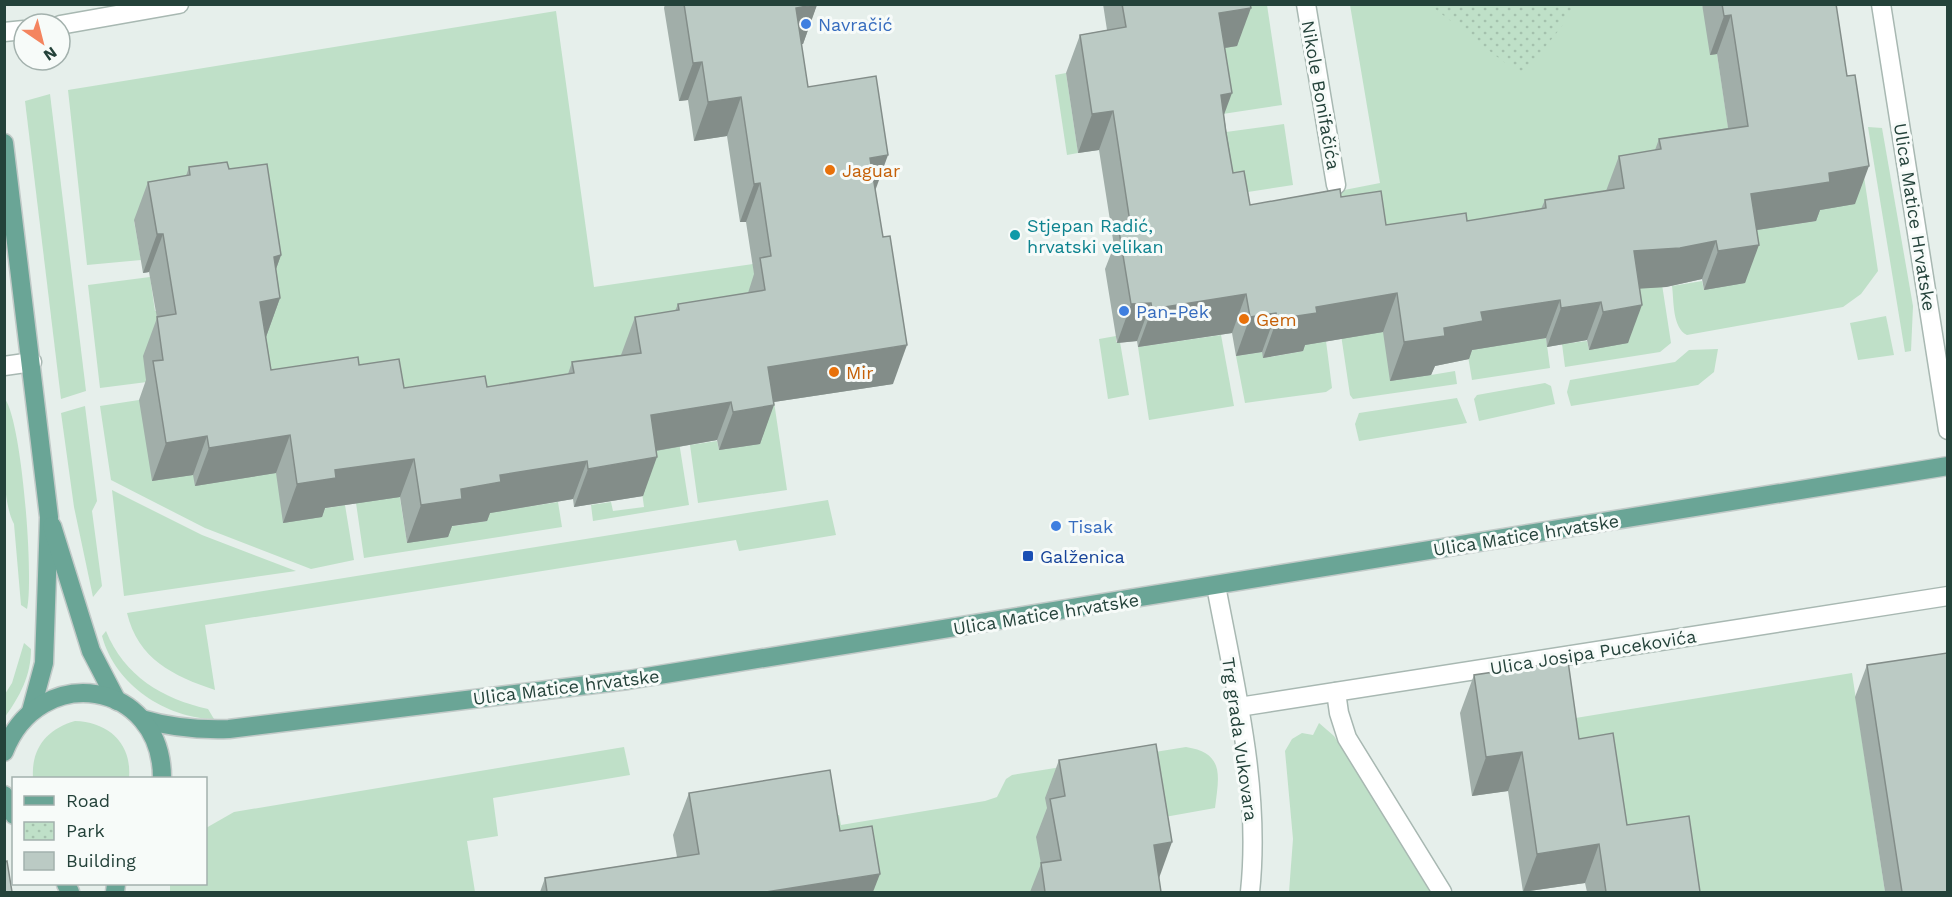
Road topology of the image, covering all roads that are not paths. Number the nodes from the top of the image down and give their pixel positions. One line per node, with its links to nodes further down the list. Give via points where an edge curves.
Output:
1 (178, 4): 4 (street)
2 (1306, 4): 6 (street, Nikole Bonifačića)
3 (1881, 4): 9 (street, Ulica Matice Hrvatske)
4 (72, 23)
5 (4, 143): 7 (main road)
6 (1336, 185)
7 (32, 362): 8 (street); 11 (main road)
8 (4, 366)
9 (1947, 430)
10 (1947, 466): 12 (main road, Ulica Matice hrvatske)
11 (49, 517): 15 (main road, via 91,651); 17 (main road, via 44,663)
12 (1216, 586): 16 (street, Trg grada Vukovara); 18 (main road, Ulica Matice hrvatske, via 616,682 229,729 194,730)
13 (1947, 596): 14 (street, Ulica Josipa Pucekovića)
14 (1336, 692): 16 (street, Ulica Josipa Pucekovića); 25 (street, via 1347,738)
15 (117, 700): 17 (main road, via 80,693 60,696); 18 (main road)
16 (1239, 707): 24 (street, Trg grada Vukovara, via 1252,804)
17 (31, 711): 19 (main road)
18 (142, 719): 21 (main road, via 155,738)
19 (8, 736): 20 (main road)
20 (4, 752)
21 (162, 777)
22 (4, 795): 23 (main road)
23 (12, 811)
24 (1250, 892)
25 (1442, 892)

